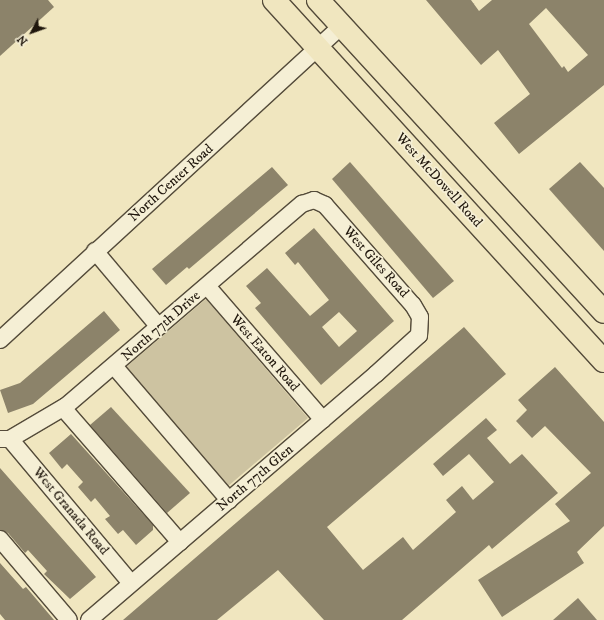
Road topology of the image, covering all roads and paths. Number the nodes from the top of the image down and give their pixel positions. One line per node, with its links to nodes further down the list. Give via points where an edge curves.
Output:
1 (274, 0): 4 (main road, West McDowell Road)
2 (318, 0): 3 (main road)
3 (342, 26): 4 (street, North Center Road); 8 (main road)
4 (319, 49): 6 (street, North Center Road); 9 (main road, West McDowell Road)
5 (314, 200): 7 (street, North 77th Drive, via 302,204); 11 (street, West Giles Road, via 325,205 413,305 420,317)
6 (96, 251): 10 (street); 12 (street, North Center Road)
7 (207, 286): 10 (street, North 77th Drive); 16 (street, West Eaton Road)
8 (597, 305): 9 (main road)
9 (566, 319): 13 (main road, West McDowell Road)
10 (160, 327): 14 (street, North 77th Drive)
11 (419, 335): 16 (street, North 77th Glen)
12 (0, 340)
13 (604, 361)
14 (114, 366): 15 (street, North 77th Drive); 18 (street)
15 (63, 408): 17 (street, North 77th Drive); 20 (street)
16 (323, 420): 18 (street, North 77th Glen)
17 (5, 439): 21 (street, West Granada Road)
18 (228, 500): 20 (street, North 77th Glen)
19 (0, 539): 22 (street)
20 (180, 542): 21 (street, North 77th Glen)
21 (131, 583): 23 (street, North 77th Glen)
22 (69, 620)
23 (89, 620)

